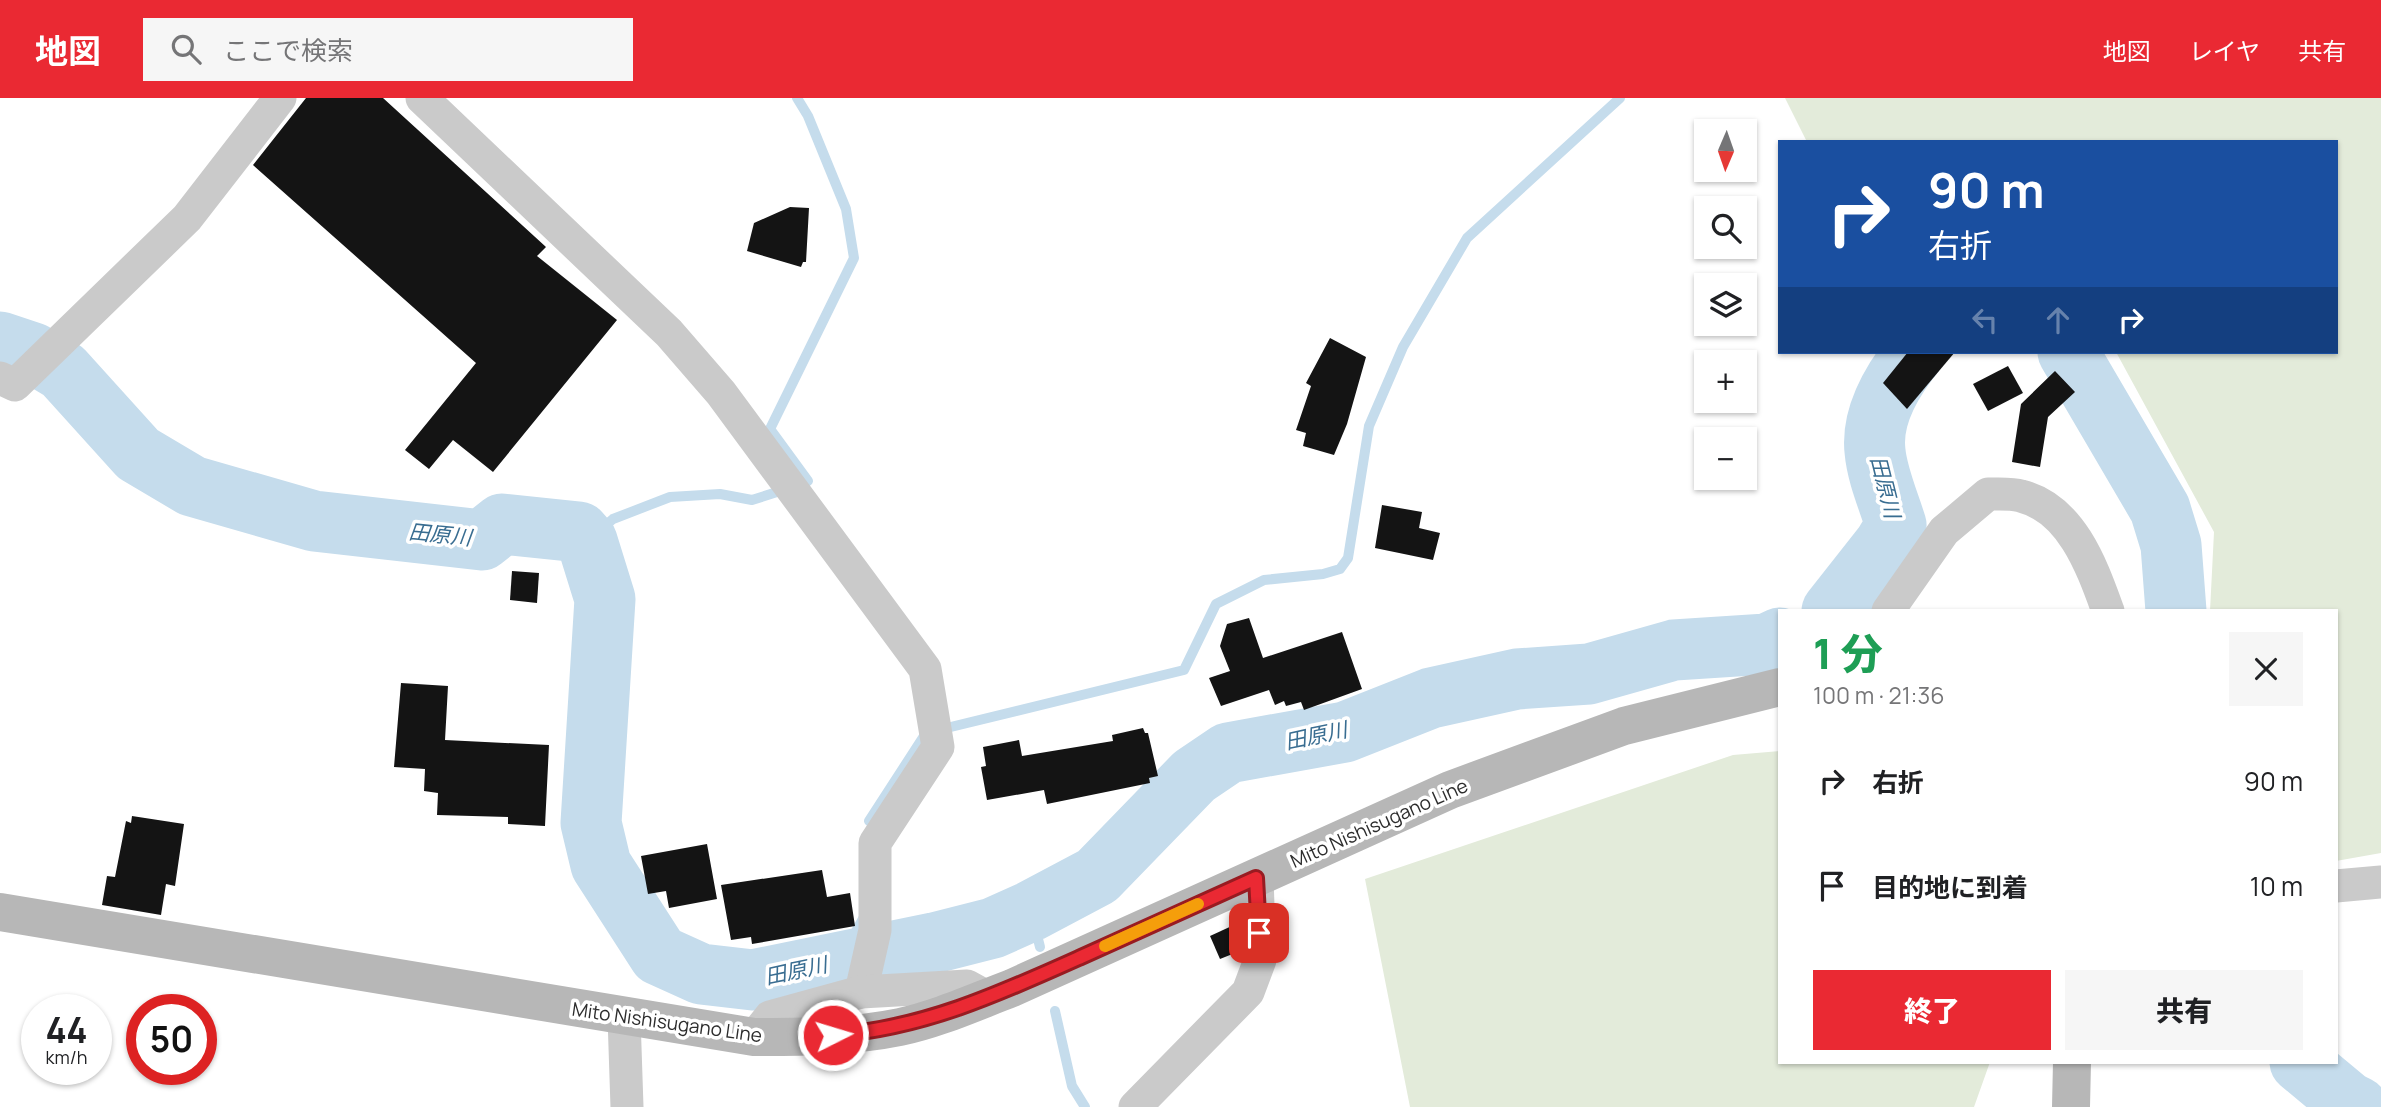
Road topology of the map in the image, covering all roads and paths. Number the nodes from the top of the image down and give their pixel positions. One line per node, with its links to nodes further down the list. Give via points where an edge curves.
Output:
1 (280, 98): 3 (street, via 187,218 54,346)
2 (422, 98): 11 (street, via 669,333 721,393 925,669 938,747 875,843 875,930)
3 (12, 377)
4 (1889, 609): 5 (street, via 1944,531 1988,494 2021,495 2064,521 2093,570)
5 (2107, 609)
6 (1778, 688): 7 (main road, Mito Nishisugano Line, via 1624,726 1450,790)
7 (1256, 878): 12 (main road, Mito Nishisugano Line); 17 (street, via 1260,960 1248,992)
8 (2381, 882): 9 (street)
9 (2338, 886)
10 (0, 912): 13 (main road, Mito Nishisugano Line)
11 (863, 983): 12 (street, via 967,986); 14 (street, via 770,1017)
12 (987, 997): 14 (main road, Mito Nishisugano Line, via 901,1027 807,1037)
13 (624, 1017): 14 (main road, Mito Nishisugano Line); 16 (street)
14 (754, 1037)
15 (2072, 1064): 18 (main road)
16 (627, 1107)
17 (1135, 1107)
18 (2071, 1107)

